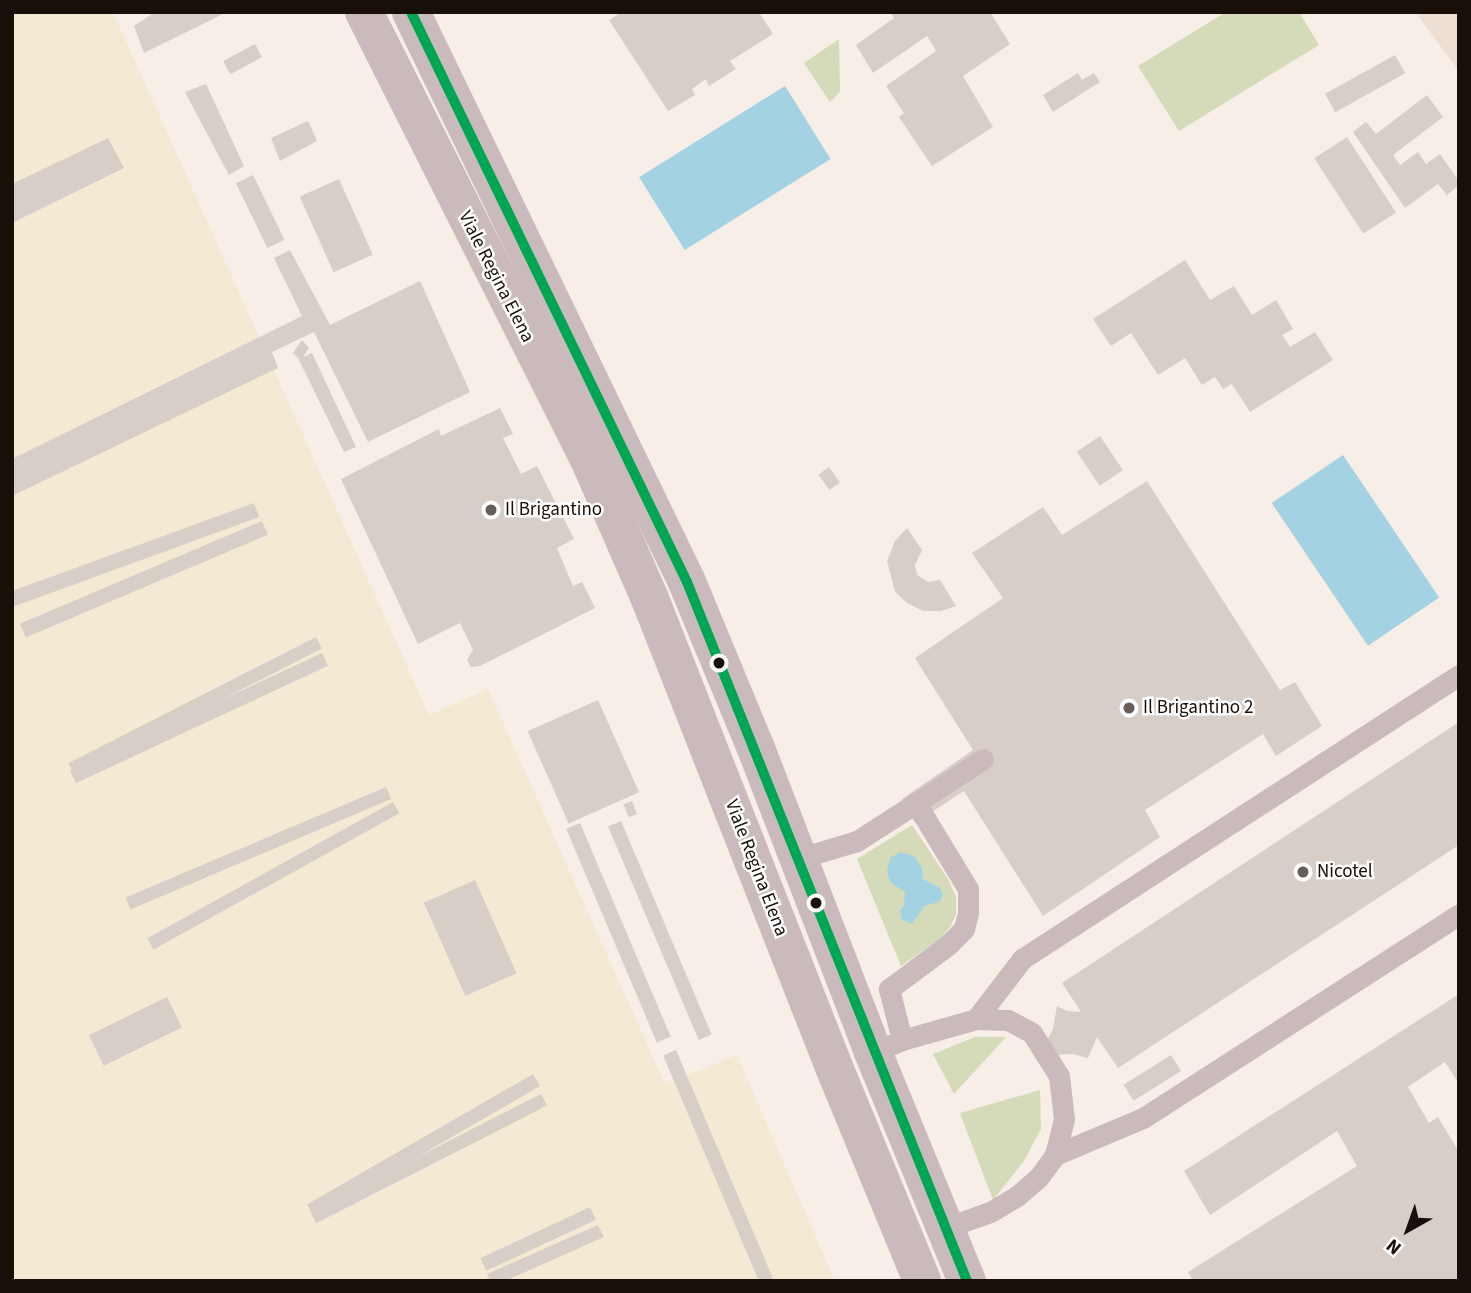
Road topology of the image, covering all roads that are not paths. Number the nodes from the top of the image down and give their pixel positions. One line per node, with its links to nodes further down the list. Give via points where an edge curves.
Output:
1 (364, 12): 4 (street, Viale Regina Elena)
2 (411, 12): 3 (street, Viale Regina Elena)
3 (442, 77): 4 (street); 5 (street, Viale Regina Elena)
4 (404, 96): 5 (street, Viale Regina Elena)
5 (603, 449): 9 (street, Viale Regina Elena, via 687,582); 15 (street, Viale Regina Elena, via 655,611)
6 (1459, 675): 11 (lane, via 1022,959)
7 (984, 759): 8 (lane)
8 (916, 803): 9 (lane, via 857,841); 12 (lane, via 968,889 968,913 964,929 889,989)
9 (797, 859): 12 (street, Viale Regina Elena)
10 (1459, 914): 13 (lane, via 1143,1118)
11 (976, 1019): 12 (lane); 13 (lane, via 1007,1020 1032,1033 1059,1076 1064,1119)
12 (888, 1046): 14 (street, Viale Regina Elena)
13 (1055, 1155): 14 (lane, via 1017,1196 990,1212)
14 (945, 1228): 16 (street, Viale Regina Elena)
15 (922, 1281)
16 (967, 1281)

